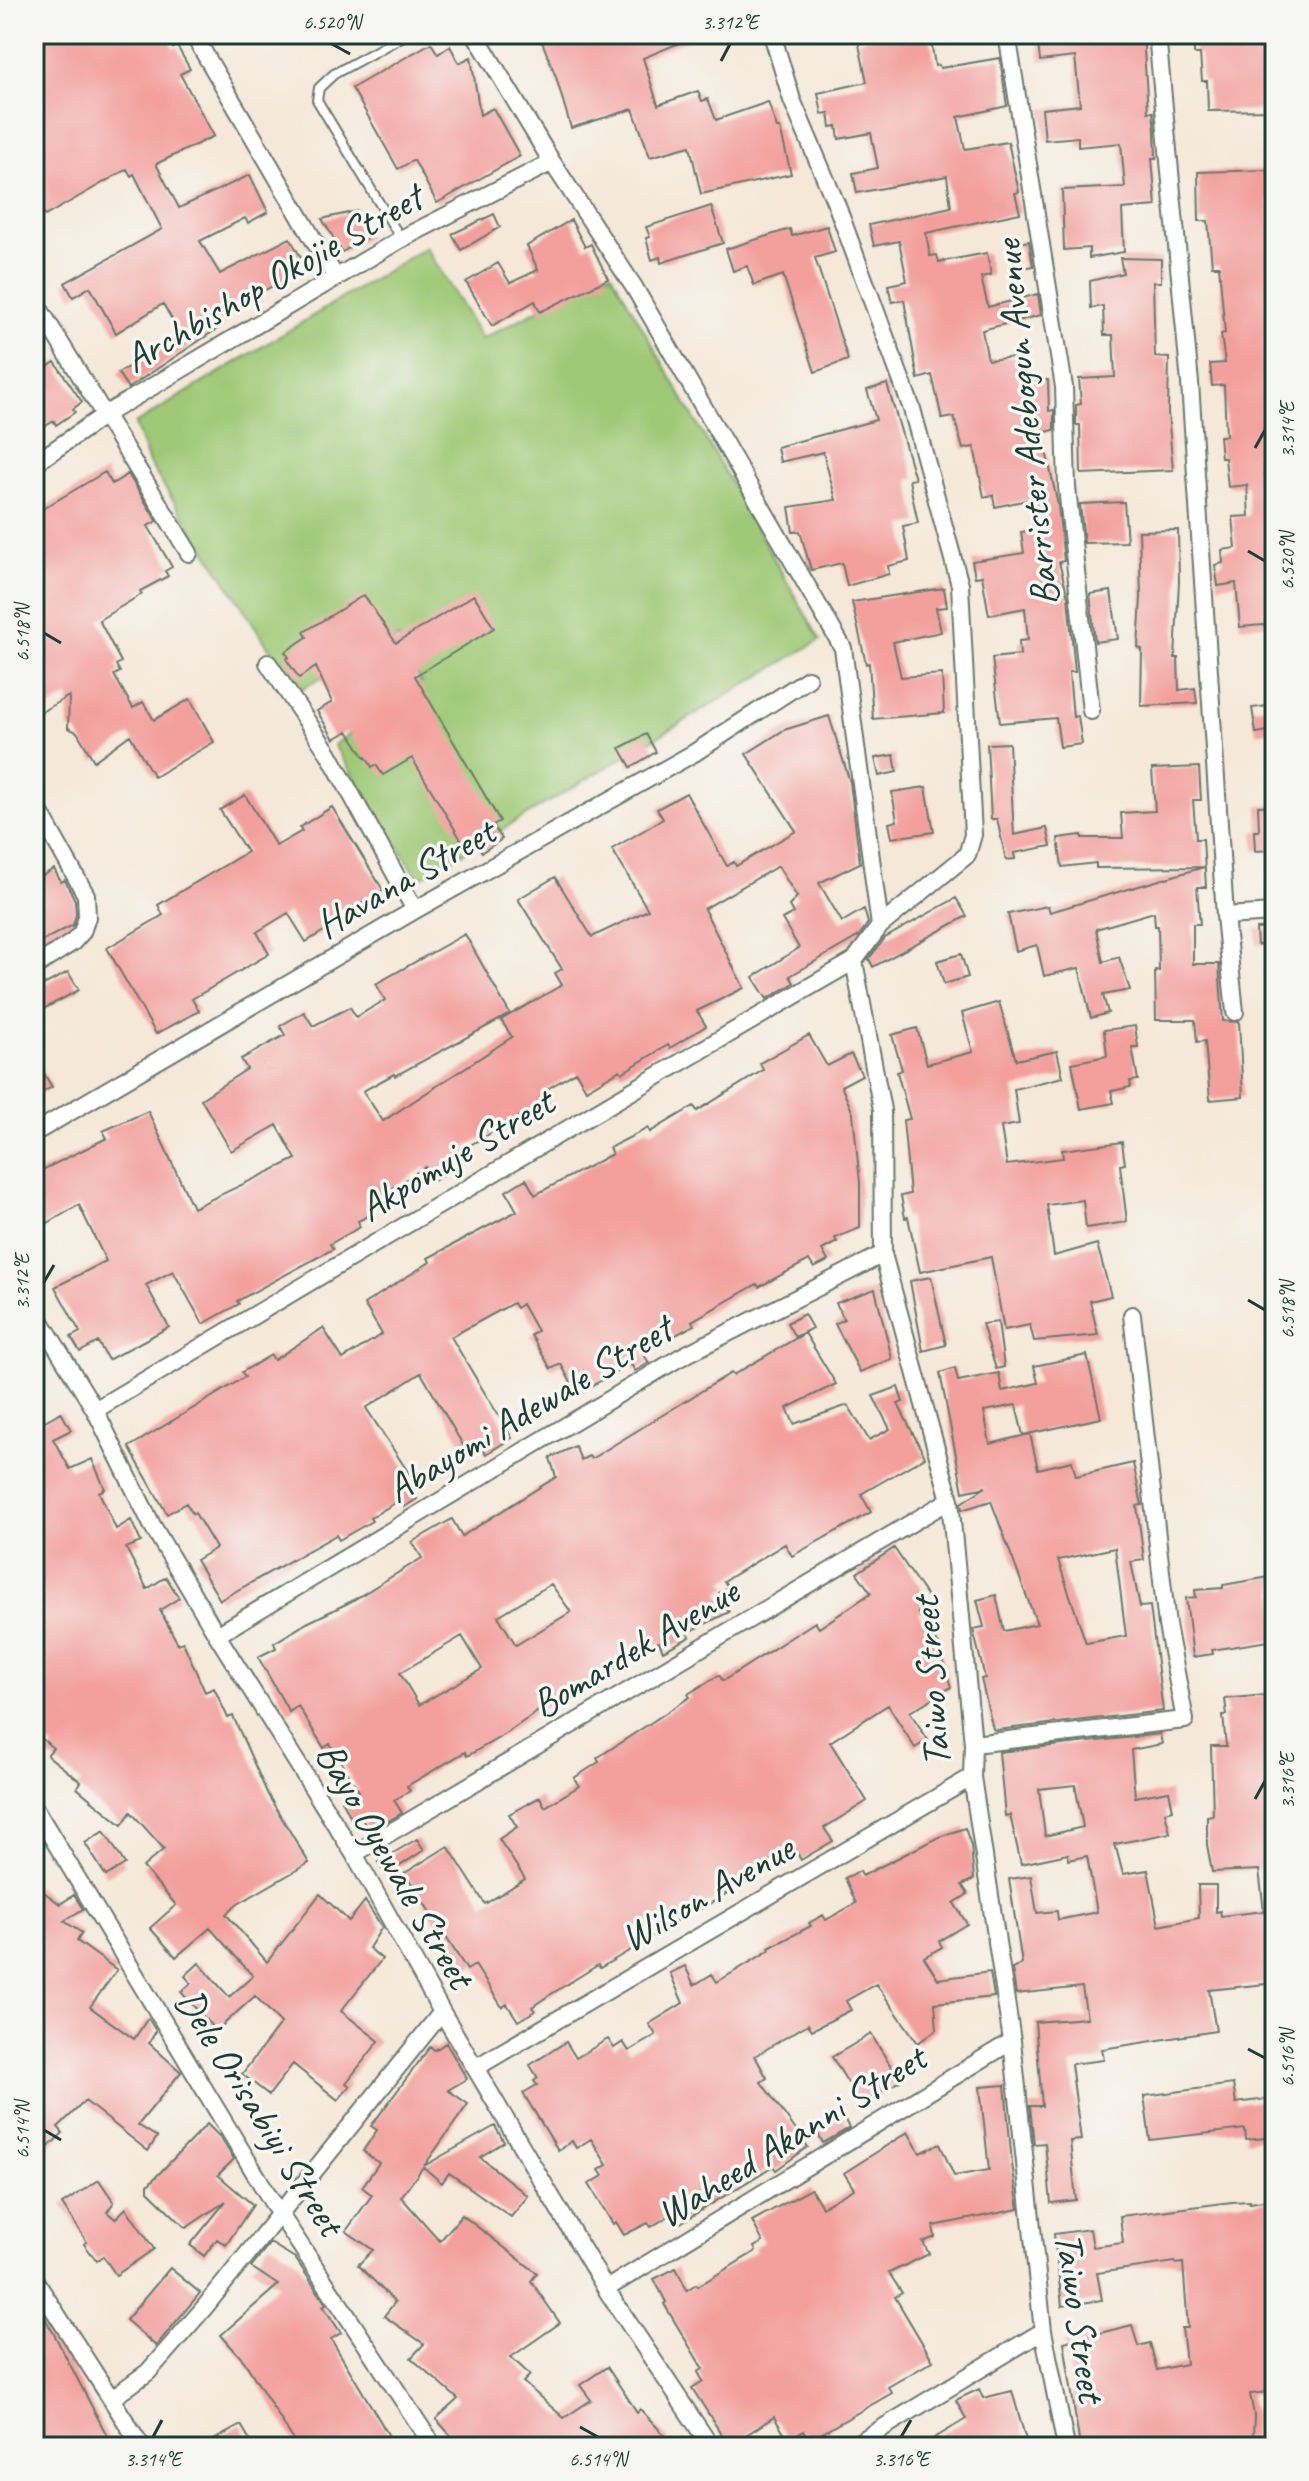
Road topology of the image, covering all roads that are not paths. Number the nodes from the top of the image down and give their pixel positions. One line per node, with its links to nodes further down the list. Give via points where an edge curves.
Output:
1 (193, 34): 9 (street)
2 (407, 34): 8 (lane, via 334,74 319,88 317,100)
3 (475, 34): 7 (street)
4 (772, 34): 21 (street, via 792,100 912,409 960,585 973,835 967,855)
5 (1007, 34): 16 (street, Barrister Adebogun Avenue, via 1064,387 1067,487)
6 (1157, 34): 20 (street, via 1190,383)
7 (552, 162): 8 (street, Archbishop Okojie Street); 21 (street, via 634,287 843,648)
8 (401, 239): 9 (street, Archbishop Okojie Street)
9 (336, 278): 11 (street, Archbishop Okojie Street)
10 (34, 300): 11 (street)
11 (106, 414): 12 (street, Archbishop Okojie Street); 13 (street)
12 (34, 464)
13 (189, 553)
14 (268, 663): 18 (street, via 329,754)
15 (808, 679): 18 (street, Havana Street, via 694,753)
16 (1091, 711)
17 (34, 802): 23 (street, via 86,895 87,917 73,942)
18 (415, 910): 25 (street, Havana Street)
19 (1275, 913): 20 (street)
20 (1225, 916): 24 (street)
21 (880, 926): 22 (street)
22 (854, 961): 26 (street, Taiwo Street, via 882,1110); 29 (street, Akpomuje Street)
23 (34, 967)
24 (1235, 1012)
25 (34, 1133)
26 (883, 1254): 30 (street, Taiwo Street); 31 (street, Abayomi Adewale Street, via 679,1358)
27 (34, 1310): 29 (street, Bayo Oyewale Street)
28 (1132, 1315): 32 (street, via 1167,1625 1185,1720)
29 (95, 1410): 31 (street, Bayo Oyewale Street, via 152,1525)
30 (950, 1500): 32 (street, Taiwo Street); 35 (street, Bomardek Avenue)
31 (217, 1635): 35 (street, Bayo Oyewale Street)
32 (973, 1744): 33 (street, Taiwo Street)
33 (972, 1777): 37 (street, Taiwo Street); 38 (street, Wilson Avenue)
34 (34, 1807): 39 (street, Dele Orisabiyi Street)
35 (354, 1854): 36 (street, Bayo Oyewale Street)
36 (442, 2012): 38 (street, Bayo Oyewale Street); 39 (street)
37 (1012, 2041): 41 (street, Waheed Akanni Street); 42 (street, Taiwo Street)
38 (475, 2068): 41 (street, Bayo Oyewale Street)
39 (279, 2213): 43 (street, via 148,2372); 45 (street, Dele Orisabiyi Street)
40 (34, 2279): 43 (street)
41 (606, 2289): 46 (street, Bayo Oyewale Street)
42 (1043, 2331): 47 (street); 48 (street, Taiwo Street)
43 (111, 2399): 44 (street)
44 (142, 2447)
45 (434, 2447)
46 (711, 2447)
47 (851, 2447)
48 (1066, 2447)

